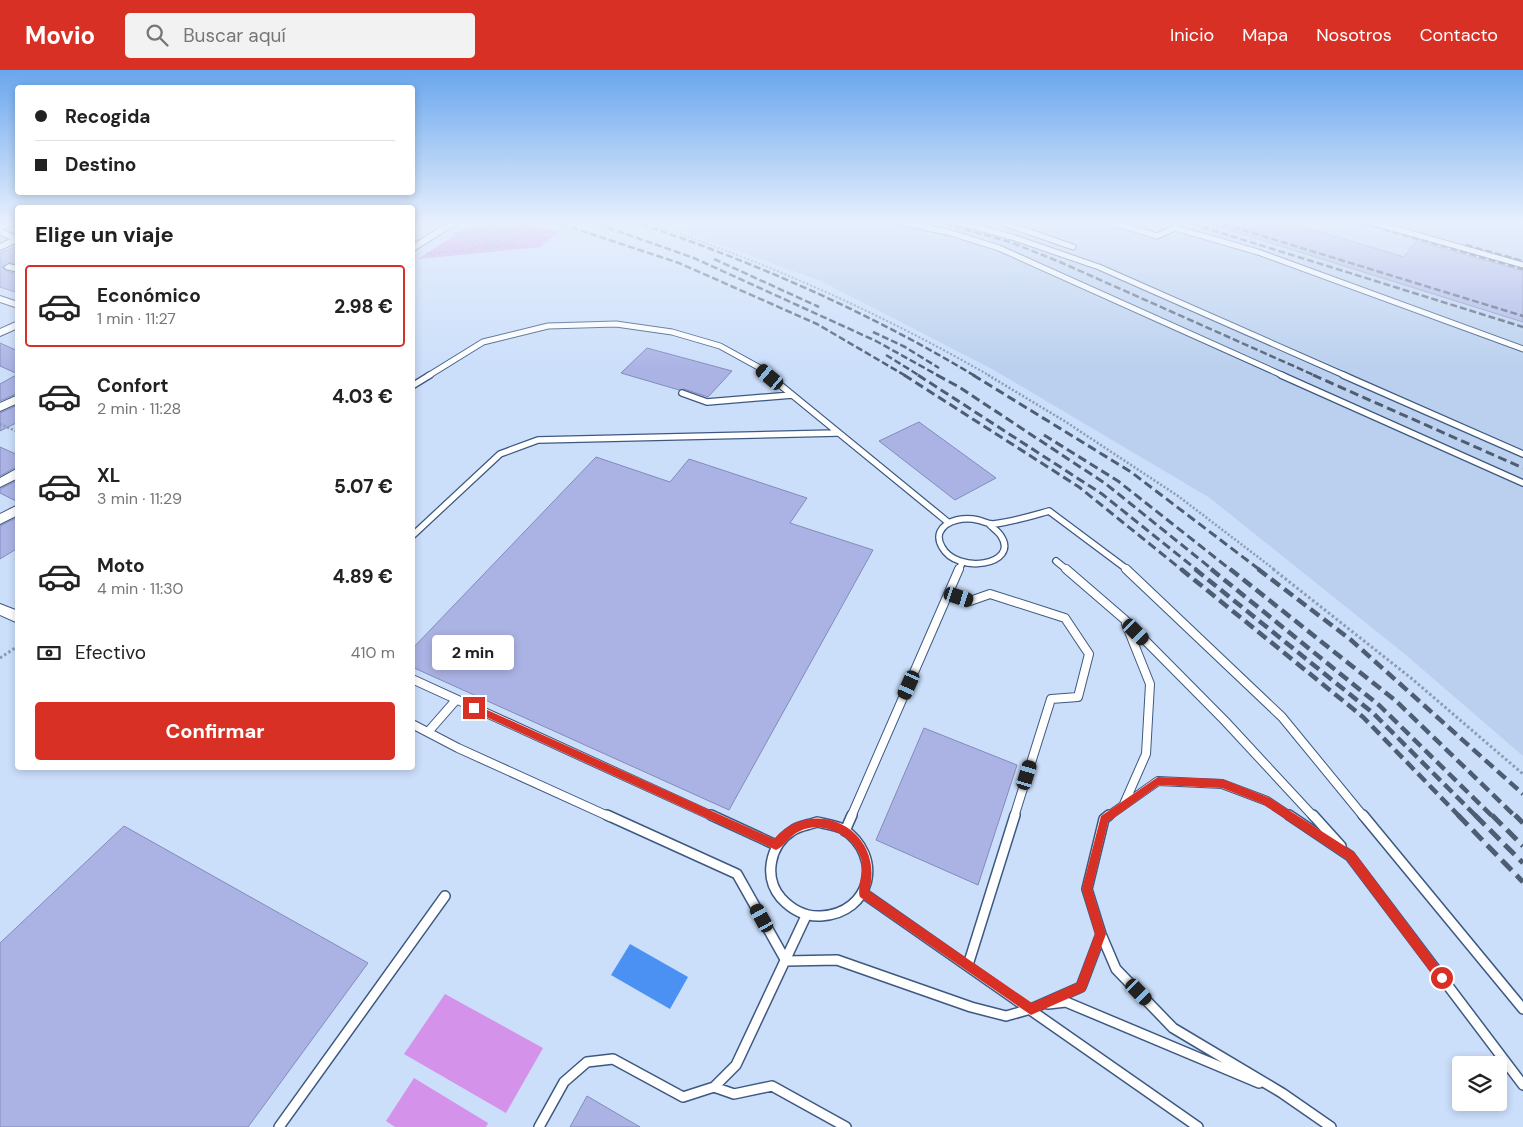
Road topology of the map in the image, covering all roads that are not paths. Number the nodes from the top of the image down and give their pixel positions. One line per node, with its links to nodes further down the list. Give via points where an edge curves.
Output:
1 (1049, 270): 18 (lane)
2 (1104, 270): 15 (lane)
3 (1308, 270): 8 (lane)
4 (0, 299): 5 (street)
5 (15, 304)
6 (15, 326): 7 (street)
7 (0, 333)
8 (1523, 349)
9 (415, 384): 11 (lane, via 483,342 548,326 616,324 672,332 720,346 760,368)
10 (682, 394): 11 (lane, via 707,402)
11 (792, 395): 14 (lane)
12 (15, 400): 13 (street)
13 (0, 408)
14 (837, 433): 21 (lane); 23 (lane, via 538,440 500,454)
15 (1523, 454)
16 (15, 474): 17 (street)
17 (0, 483)
18 (1523, 483)
19 (15, 511): 20 (street)
20 (0, 520)
21 (948, 523): 22 (lane, via 968,519); 25 (lane, via 939,535 940,543 952,558)
22 (990, 524): 25 (lane, via 1004,540 1002,555 985,564); 45 (lane, via 1049,511 1127,570 1282,717)
23 (415, 533)
24 (1056, 561): 29 (lane)
25 (962, 562): 26 (lane)
26 (949, 594): 35 (lane); 43 (lane, via 970,601 990,594 1065,618 1089,654 1078,697 1051,699)
27 (0, 609): 28 (street)
28 (15, 616)
29 (1124, 619): 34 (lane, via 1150,684 1146,754); 37 (lane, via 1225,721)
30 (415, 680): 31 (lane)
31 (456, 700): 33 (lane); 36 (lane)
32 (415, 726): 33 (lane)
33 (428, 732): 42 (lane, via 737,874)
34 (1123, 806): 37 (lane, via 1158,781 1222,784 1267,801); 41 (lane, via 1104,819 1087,889)
35 (845, 831): 36 (lane, via 817,822 801,825 787,832); 38 (lane, via 860,845 867,860 868,877)
36 (776, 845): 40 (lane, via 770,860 770,877 776,893 788,906)
37 (1350, 856): 46 (lane)
38 (863, 893): 40 (lane, via 855,904 841,913 824,918); 43 (lane)
39 (445, 896): 49 (lane)
40 (806, 916): 42 (lane)
41 (1101, 934): 44 (lane, via 1081,987); 48 (lane, via 1116,969 1173,1028)
42 (786, 961): 44 (lane, via 837,960 1006,1016); 47 (lane, via 736,1065)
43 (968, 965): 44 (lane)
44 (1036, 1007): 48 (lane, via 1066,1002); 52 (lane)
45 (1523, 1009)
46 (1523, 1084)
47 (714, 1087): 50 (lane, via 683,1097 613,1059 587,1062 564,1082); 51 (lane, via 734,1094 772,1086)
48 (1282, 1093): 53 (lane)
49 (279, 1127)
50 (539, 1127)
51 (846, 1127)
52 (1198, 1127)
53 (1331, 1127)

